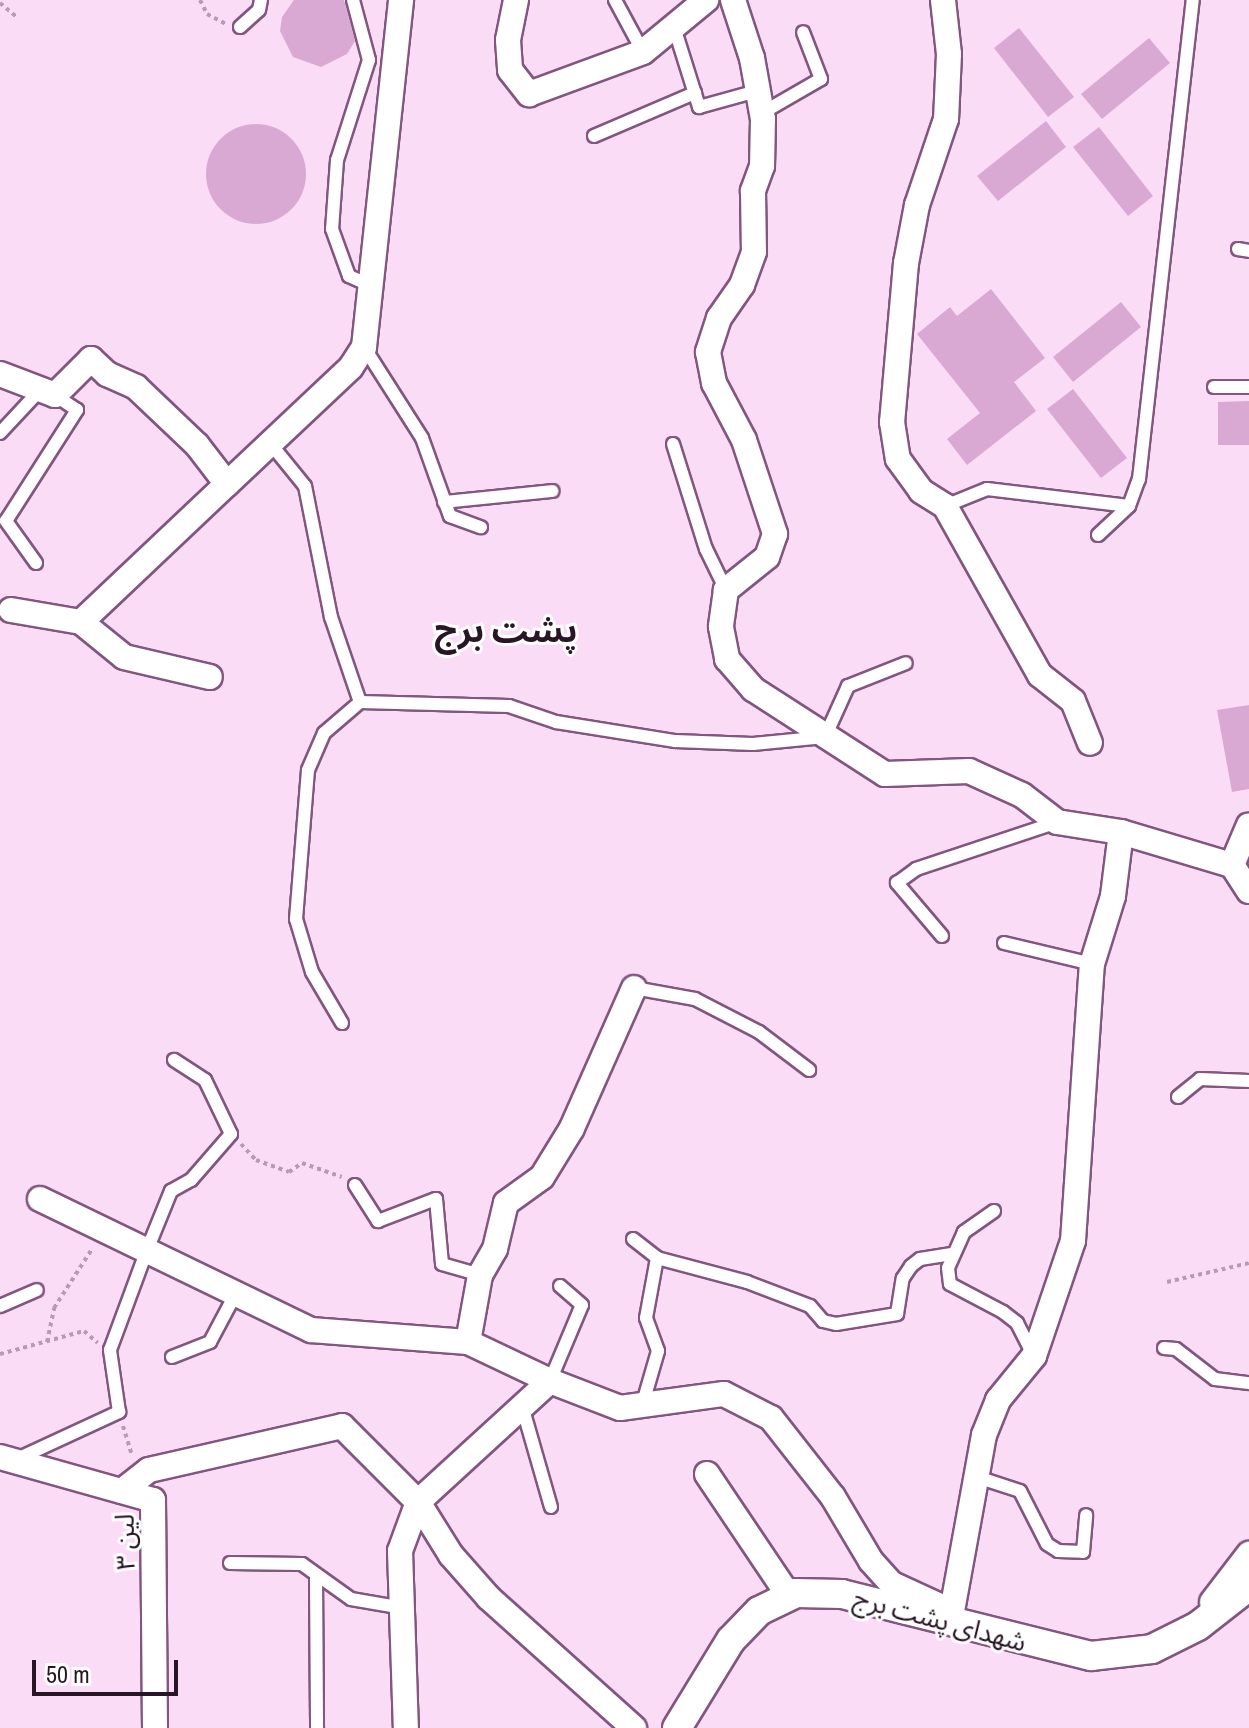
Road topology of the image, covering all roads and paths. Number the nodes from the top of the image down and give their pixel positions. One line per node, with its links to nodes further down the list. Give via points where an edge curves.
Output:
1 (200, 0): 13 (path, via 219,22)
2 (261, 0): 13 (lane, via 259,10)
3 (353, 0): 20 (lane, via 369,60 337,160 332,229 349,276)
4 (401, 0): 20 (street)
5 (516, 0): 16 (street, via 508,40 510,70 529,94)
6 (615, 0): 16 (lane)
7 (706, 0): 14 (street)
8 (733, 0): 18 (street, via 752,58)
9 (943, 0): 32 (street, via 949,54 946,119 917,205 909,249 892,422 898,459 921,491)
10 (1193, 0): 33 (lane, via 1139,479)
11 (0, 3): 12 (path)
12 (18, 18)
13 (240, 27)
14 (674, 27): 16 (street); 17 (lane)
15 (803, 32): 18 (lane, via 821,79)
16 (643, 52)
17 (695, 93): 18 (lane, via 699,107); 19 (lane)
18 (759, 102): 37 (street, via 762,166 753,191 754,252 742,285 719,318 708,352 714,383 744,440 775,534 767,557)
19 (594, 136)
20 (371, 286): 21 (street)
21 (364, 347): 27 (street, via 351,367); 31 (lane, via 422,438)
22 (0, 374): 25 (street)
23 (1214, 387): 24 (lane)
24 (1249, 387)
25 (48, 392): 26 (lane); 29 (street, via 91,359 107,374 136,387 197,445); 36 (lane, via 77,410 6,521)
26 (0, 433)
27 (270, 443): 29 (street); 42 (lane, via 305,486 331,617)
28 (673, 444): 37 (lane, via 706,549)
29 (227, 484): 39 (street)
30 (552, 491): 31 (lane)
31 (444, 502): 34 (lane, via 450,516)
32 (945, 506): 33 (lane, via 987,489); 44 (street, via 1040,675 1073,701)
33 (1129, 506): 35 (lane)
34 (481, 527)
35 (1098, 535)
36 (36, 563)
37 (726, 590): 43 (street, via 721,627 727,659 753,689)
38 (11, 610): 39 (street)
39 (81, 622): 41 (street, via 124,657)
40 (906, 663): 43 (lane, via 848,686)
41 (210, 677)
42 (360, 702): 43 (lane, via 509,706 556,722 675,741 753,744); 54 (lane, via 324,733 308,770 296,919 312,972)
43 (825, 737): 45 (street, via 885,774 969,771 1001,782)
44 (1090, 743)
45 (1057, 822): 47 (street); 50 (lane, via 916,869 897,883)
46 (1249, 825): 48 (street)
47 (1121, 832): 48 (street); 52 (street, via 1113,896)
48 (1232, 865): 49 (street)
49 (1249, 891)
50 (942, 936)
51 (1004, 943): 52 (lane)
52 (1092, 964): 80 (street, via 1073,1241)
53 (634, 988): 56 (lane, via 695,999 759,1032); 69 (street, via 572,1128 542,1177 506,1203 495,1249)
54 (342, 1023)
55 (174, 1060): 59 (lane, via 205,1080)
56 (809, 1070)
57 (1249, 1081): 58 (lane, via 1200,1079)
58 (1178, 1097)
59 (231, 1134): 60 (path, via 256,1160 289,1172 302,1163 337,1173); 65 (lane, via 191,1180 171,1191)
60 (355, 1185): 69 (lane, via 378,1221 436,1199 442,1264)
61 (40, 1199): 63 (street)
62 (994, 1211): 66 (lane, via 964,1232)
63 (104, 1230): 65 (street); 75 (path, via 54,1308)
64 (633, 1239): 67 (lane)
65 (147, 1250): 73 (street); 78 (lane)
66 (952, 1254): 67 (lane, via 920,1259 911,1266 903,1278 897,1314 836,1324 823,1321 810,1306 760,1287); 80 (lane, via 950,1284 1017,1323)
67 (657, 1258): 85 (lane, via 646,1318 658,1351)
68 (1249, 1263): 70 (path)
69 (480, 1275): 76 (street)
70 (1167, 1282)
71 (560, 1286): 82 (lane, via 582,1305)
72 (37, 1290): 74 (lane)
73 (236, 1293): 76 (street, via 311,1330); 81 (lane, via 210,1342)
74 (0, 1306)
75 (47, 1342): 78 (path, via 84,1331); 79 (path)
76 (468, 1342): 82 (street)
77 (1164, 1348): 83 (lane, via 1176,1349 1215,1379)
78 (110, 1350): 86 (lane)
79 (0, 1354)
80 (1034, 1356): 89 (street, via 998,1400)
81 (172, 1357)
82 (550, 1381): 84 (street); 85 (street, via 620,1408)
83 (1249, 1383)
84 (522, 1406): 91 (street); 92 (lane)
85 (642, 1406): 100 (street, via 724,1394 771,1418 892,1584)
86 (119, 1412): 87 (lane); 90 (path)
87 (4, 1465): 90 (street, لین ۳)
88 (707, 1474): 98 (street)
89 (974, 1476): 93 (lane, via 1020,1491 1047,1544 1058,1551 1083,1552); 100 (street)
90 (130, 1485): 91 (street, via 149,1470 342,1426); 102 (street, لین ۳, via 153,1500)
91 (418, 1502): 99 (street, via 402,1537); 105 (street, via 451,1555 489,1598)
92 (551, 1507)
93 (1086, 1515)
94 (1249, 1554): 101 (street, via 1219,1597)
95 (230, 1563): 96 (lane, via 302,1564)
96 (316, 1578): 99 (lane, via 351,1599); 103 (lane)
97 (1249, 1586): 101 (street, شهدای پشت برج, via 1198,1626 1152,1649)
98 (789, 1596): 100 (street, شهدای پشت برج, via 842,1594); 106 (street, شهدای پشت برج, via 759,1611 731,1640)
99 (403, 1608): 104 (street)
100 (946, 1615): 101 (street, شهدای پشت برج, via 1091,1656)
101 (1125, 1653)
102 (155, 1728)
103 (317, 1728)
104 (406, 1728)
105 (634, 1728)
106 (677, 1728)

